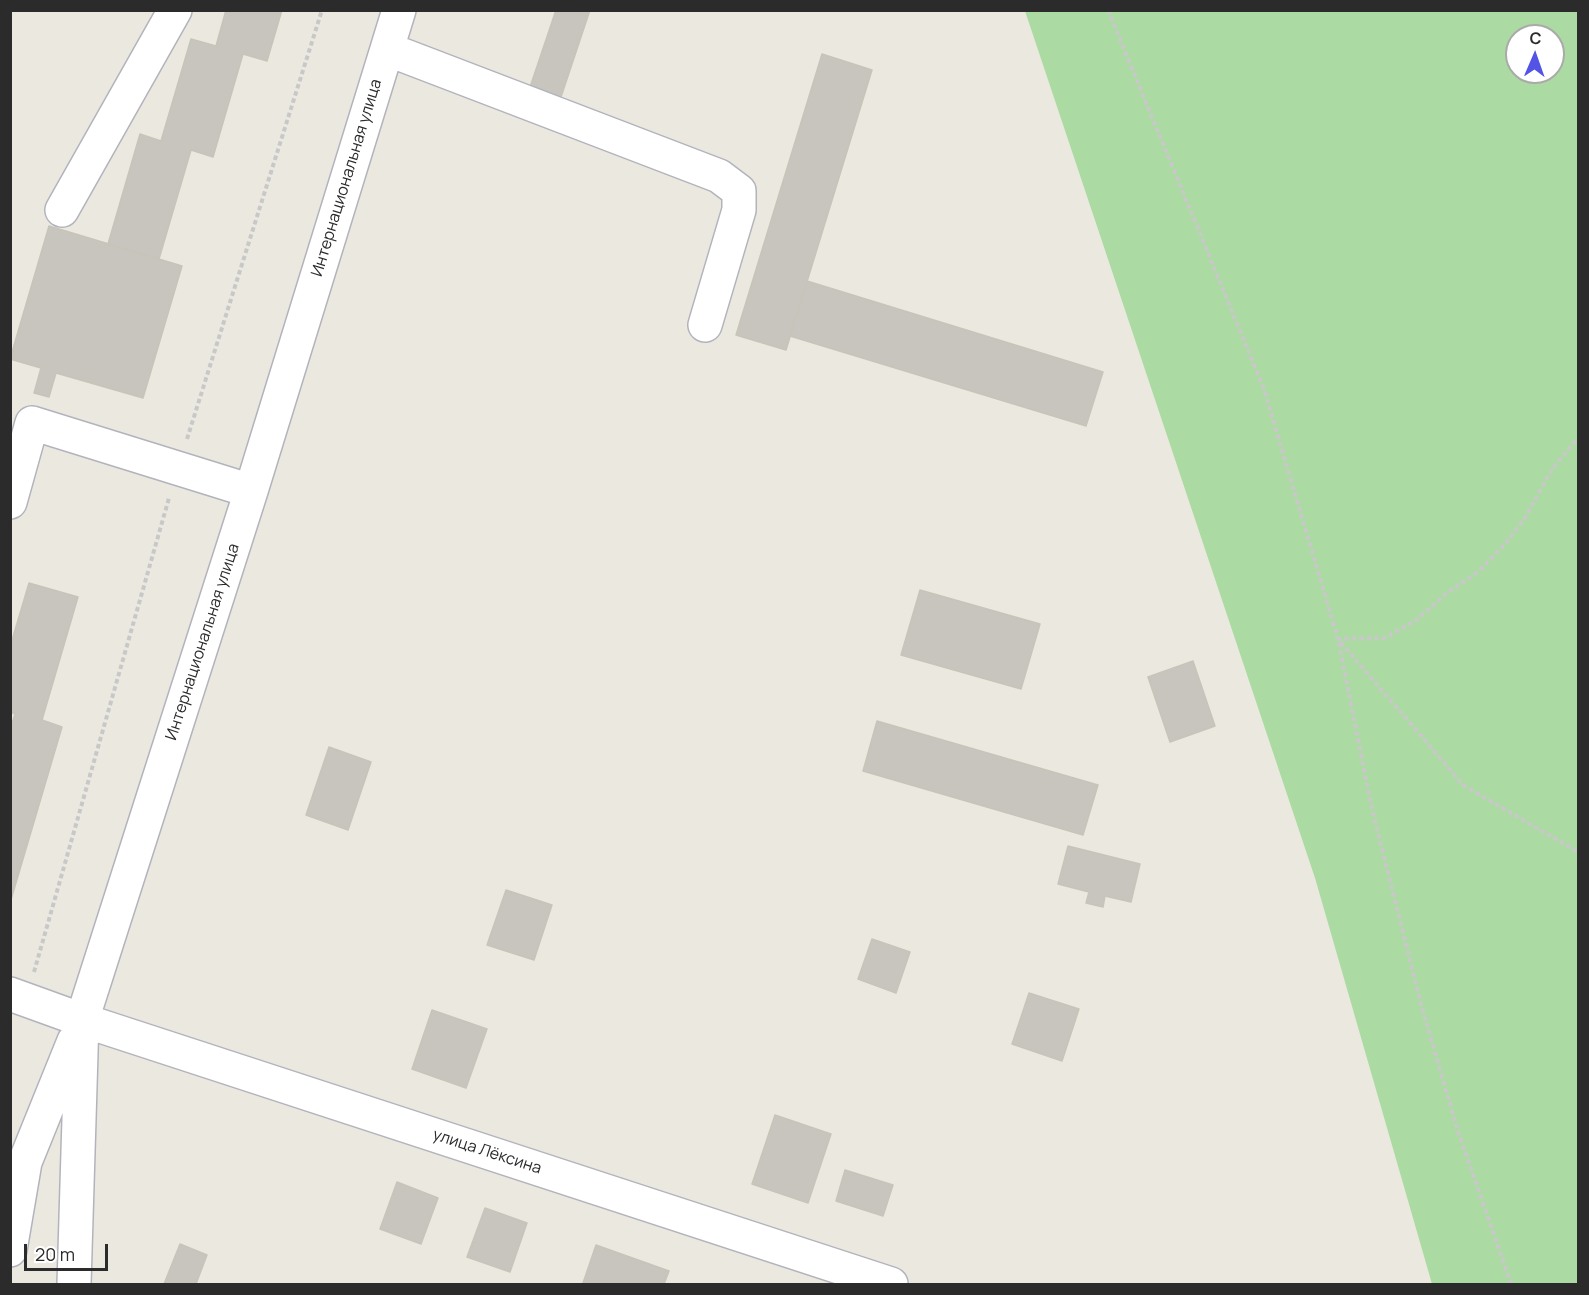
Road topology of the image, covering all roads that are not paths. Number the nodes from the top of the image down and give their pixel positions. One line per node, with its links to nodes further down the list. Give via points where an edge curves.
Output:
1 (175, 10): 4 (street)
2 (399, 10): 3 (street, Интернациональная улица)
3 (387, 50): 5 (street, via 719,176 739,191 738,210); 7 (street, Интернациональная улица)
4 (62, 210)
5 (705, 325)
6 (21, 420): 7 (street); 8 (street)
7 (251, 490): 10 (street, Интернациональная улица)
8 (10, 502)
9 (18, 997): 10 (street, улица Лёксина)
10 (82, 1020): 11 (street, via 25,1162); 12 (street, Интернациональная улица); 13 (street, улица Лёксина)
11 (10, 1250)
12 (74, 1284)
13 (891, 1284)

